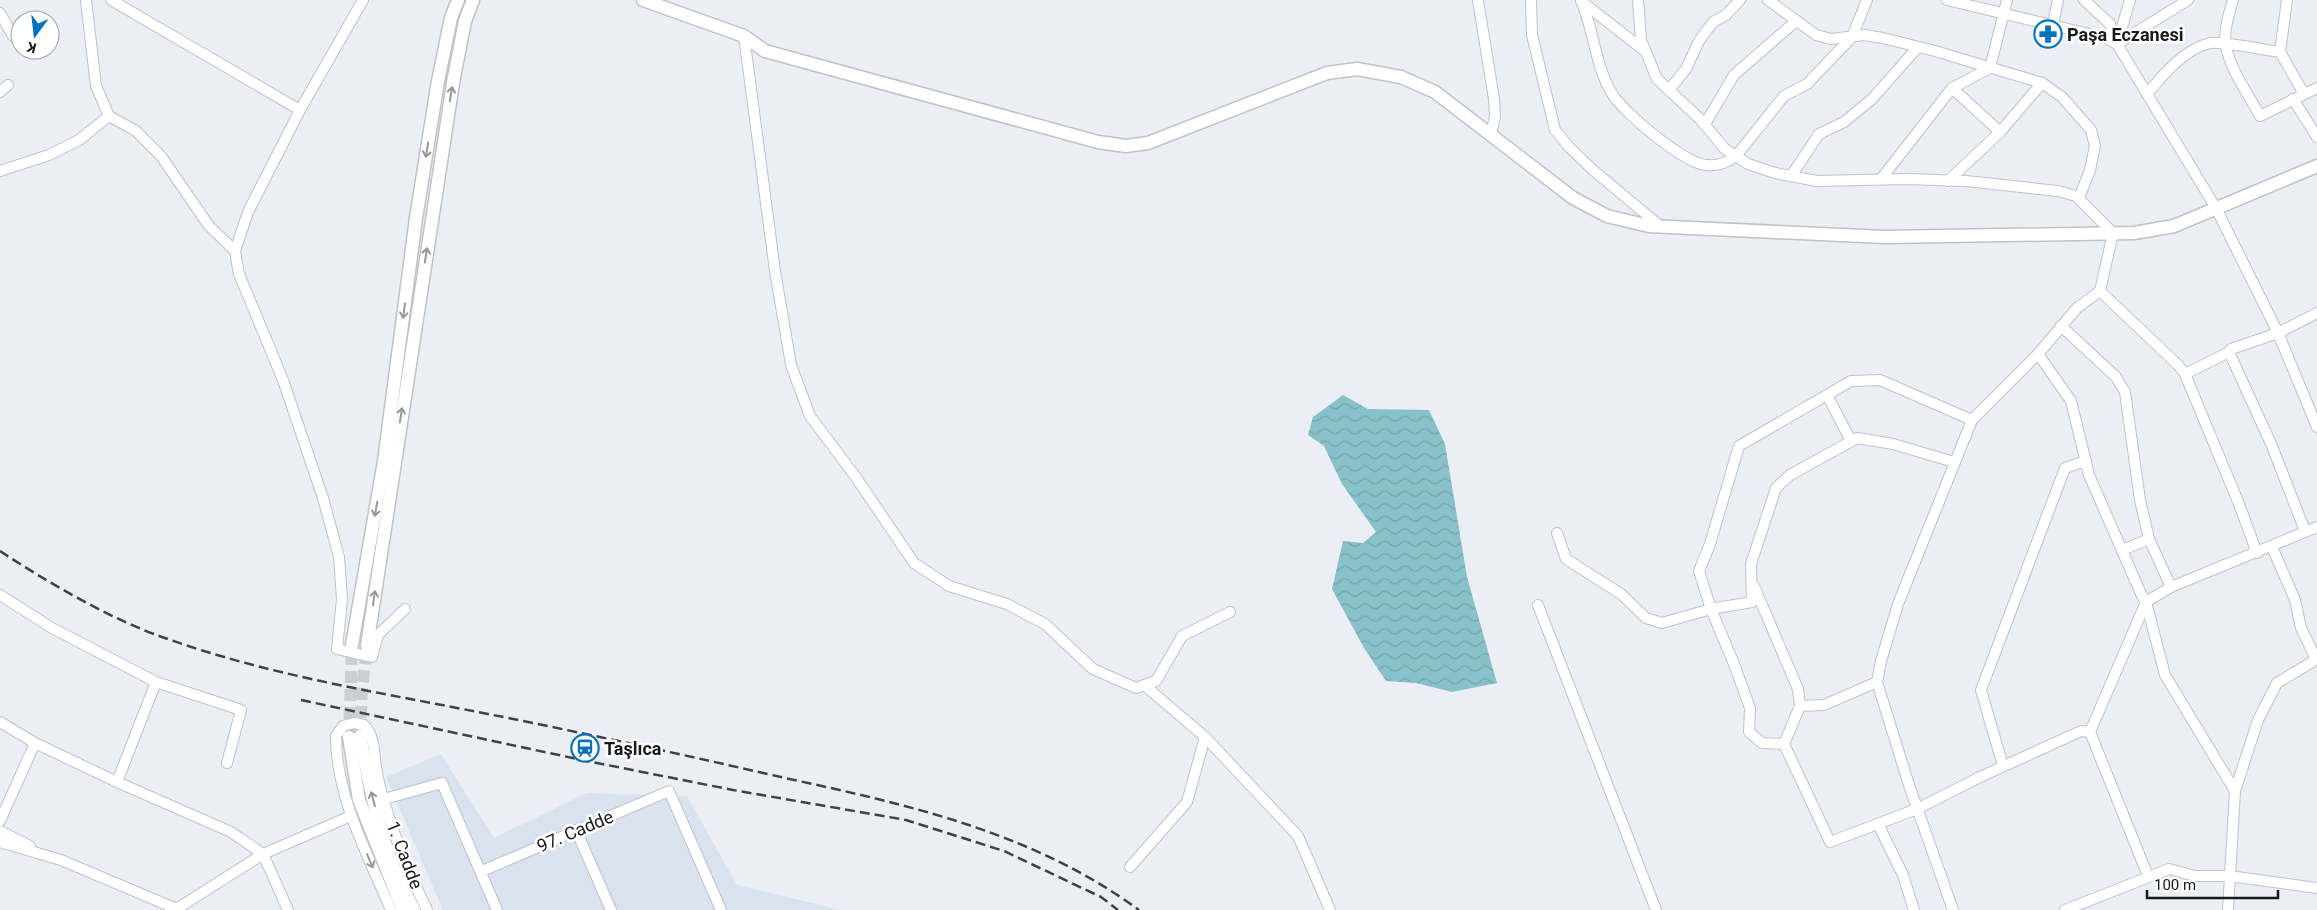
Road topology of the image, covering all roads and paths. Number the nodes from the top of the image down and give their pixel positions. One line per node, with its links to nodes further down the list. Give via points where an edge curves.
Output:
1 (86, 0): 45 (street, via 96,86)
2 (111, 0): 44 (street)
3 (363, 0): 44 (street)
4 (451, 0): 25 (street)
5 (458, 0): 25 (main road)
6 (473, 0): 90 (main road, one-way to 6, via 451,93 465,21)
7 (643, 0): 29 (main road)
8 (1478, 0): 48 (street, via 1496,116)
9 (1531, 0): 58 (street, via 1532,35 1555,130 1594,170)
10 (1581, 0): 34 (street); 50 (street, via 1613,95 1647,131 1706,166 1729,161)
11 (1638, 0): 34 (street, via 1641,40)
12 (1740, 0): 40 (street, via 1726,15 1713,22)
13 (1768, 0): 26 (street)
14 (1867, 0): 30 (street)
15 (1947, 0): 23 (street)
16 (2007, 0): 23 (street)
17 (2058, 0): 27 (street)
18 (2084, 0): 31 (street, via 2110,24)
19 (2130, 0): 31 (street)
20 (2188, 0): 31 (street)
21 (2233, 0): 32 (street)
22 (2287, 0): 35 (street)
23 (2004, 12): 27 (street); 36 (street)
24 (0, 13): 28 (street)
25 (451, 18): 89 (main road, one-way to 89, via 417,208 384,461)
26 (1796, 20): 30 (street, via 1816,35 1831,39); 46 (street, via 1734,75)
27 (2053, 24): 31 (street)
28 (10, 31)
29 (744, 36): 48 (main road, via 766,50 1098,142 1126,146 1148,143 1327,73 1357,69 1401,77 1435,92); 94 (street, via 791,365 810,416 914,563 949,586 1007,604 1045,624 1093,669 1136,688)
30 (1852, 37): 33 (street, via 1883,38); 50 (street, via 1807,84 1784,96)
31 (2117, 44): 41 (street)
32 (2225, 45): 35 (street); 41 (street, via 2211,43 2195,50 2169,68); 43 (street, via 2260,116)
33 (1918, 48): 36 (street); 53 (street, via 1872,99 1844,122 1819,134)
34 (1646, 52): 40 (street, via 1657,79)
35 (2280, 52): 42 (street)
36 (1990, 68): 37 (street); 38 (street)
37 (2042, 83): 47 (street); 56 (street, via 2062,97 2091,130 2095,146)
38 (1952, 88): 47 (street); 54 (street)
39 (2317, 88): 42 (street)
40 (1669, 90): 46 (street)
41 (2147, 94): 57 (street)
42 (2304, 94): 43 (street)
43 (2293, 99): 49 (street)
44 (300, 110): 60 (street, via 248,212)
45 (109, 116): 52 (street, via 78,140 49,155); 60 (street, via 136,131 161,156 209,226)
46 (1705, 124): 50 (street, via 1725,149)
47 (2000, 132): 55 (street)
48 (1491, 135): 58 (main road, via 1573,198 1607,216)
49 (2317, 137)
50 (1736, 156): 53 (street, via 1748,164)
51 (2317, 166): 57 (main road)
52 (0, 171)
53 (1791, 176): 54 (street, via 1817,181)
54 (1881, 178): 55 (street)
55 (1948, 181): 56 (street, via 2058,191)
56 (2079, 198): 59 (street)
57 (2217, 210): 59 (main road, via 2174,226); 64 (street)
58 (1660, 226): 59 (main road, via 1884,237)
59 (2113, 233): 61 (street)
60 (235, 251): 86 (street, via 239,274 283,380 339,557 342,598 337,649 372,657 378,635)
61 (2100, 291): 63 (street, via 2077,308); 67 (street)
62 (2317, 313): 64 (street)
63 (2061, 326): 66 (street); 77 (street, via 2116,377 2124,392)
64 (2278, 333): 65 (street); 70 (street)
65 (2228, 352): 67 (street); 75 (street, via 2272,446)
66 (2038, 354): 69 (street); 72 (street, via 2071,401)
67 (2185, 374): 80 (street, via 2240,504)
68 (1827, 395): 69 (street, via 1851,381 1880,380); 71 (street); 87 (street, via 1739,446 1699,571)
69 (1972, 420): 73 (street)
70 (2317, 427)
71 (1851, 441): 73 (street, via 1858,438 1893,444); 81 (street, via 1790,475 1776,488 1751,564)
72 (2086, 460): 79 (street, via 2089,475); 102 (street, via 2066,468 1981,690)
73 (1954, 462): 93 (street, via 1898,604)
74 (2317, 527): 75 (street)
75 (2305, 531): 78 (street)
76 (1557, 533): 87 (street, via 1566,559 1621,594 1646,618 1662,622)
77 (2149, 539): 79 (street); 82 (street)
78 (2272, 547): 80 (street); 91 (street, via 2295,600 2301,628)
79 (2122, 550): 84 (street)
80 (2257, 553): 82 (street)
81 (1752, 580): 87 (street, via 1752,602); 95 (street, via 1798,689)
82 (2171, 587): 84 (street)
83 (0, 595): 92 (street, via 52,628)
84 (2146, 602): 97 (street); 104 (street, via 2165,676)
85 (1538, 605): 130 (street)
86 (405, 609)
87 (1710, 609): 100 (street, via 1750,708 1749,732 1762,743)
88 (1230, 612): 94 (street, via 1182,636 1156,680)
89 (352, 645)
90 (367, 646)
91 (2316, 659): 104 (street, via 2277,683 2258,720)
92 (156, 682): 101 (street, via 241,710); 103 (street)
93 (1877, 682): 95 (street, via 1824,704); 106 (street)
94 (1144, 685): 98 (street)
95 (1800, 706): 100 (street)
96 (0, 722): 99 (street)
97 (2090, 732): 102 (street, via 2080,732); 117 (street)
98 (1205, 737): 115 (street, via 1187,802); 129 (street, via 1298,836)
99 (35, 743): 103 (street); 108 (street)
100 (1784, 744): 109 (street, via 1830,842)
101 (226, 764)
102 (2003, 766): 106 (street)
103 (116, 782): 113 (street, via 231,832)
104 (2235, 791): 118 (street)
105 (384, 799): 107 (street, 1. Cadde, via 368,730 364,725 354,723 343,726 336,736 336,744); 116 (street, via 442,783); 125 (street, 1. Cadde)
106 (1917, 809): 109 (street); 132 (street)
107 (351, 816): 113 (street); 122 (street, one-way to 122)
108 (0, 821)
109 (1878, 824): 131 (street)
110 (576, 830): 116 (street, 97. Cadde); 127 (street); 128 (street, 97. Cadde, via 669,791)
111 (0, 831): 114 (street)
112 (0, 842): 114 (street)
113 (263, 854): 120 (street); 121 (street)
114 (60, 860): 120 (street)
115 (1130, 867)
116 (482, 871): 126 (street)
117 (2148, 876): 118 (street, via 2169,869 2194,876); 133 (street)
118 (2229, 876): 119 (street); 134 (street)
119 (2317, 888)
120 (176, 909)
121 (288, 910)
122 (391, 910)
123 (403, 910): 124 (main road, one-way to 123, via 383,836 355,736 359,800)
124 (414, 910)
125 (427, 910)
126 (498, 910)
127 (611, 910)
128 (721, 910)
129 (1330, 910)
130 (1656, 910)
131 (1914, 910)
132 (1953, 910)
133 (2065, 910)
134 (2228, 910)

